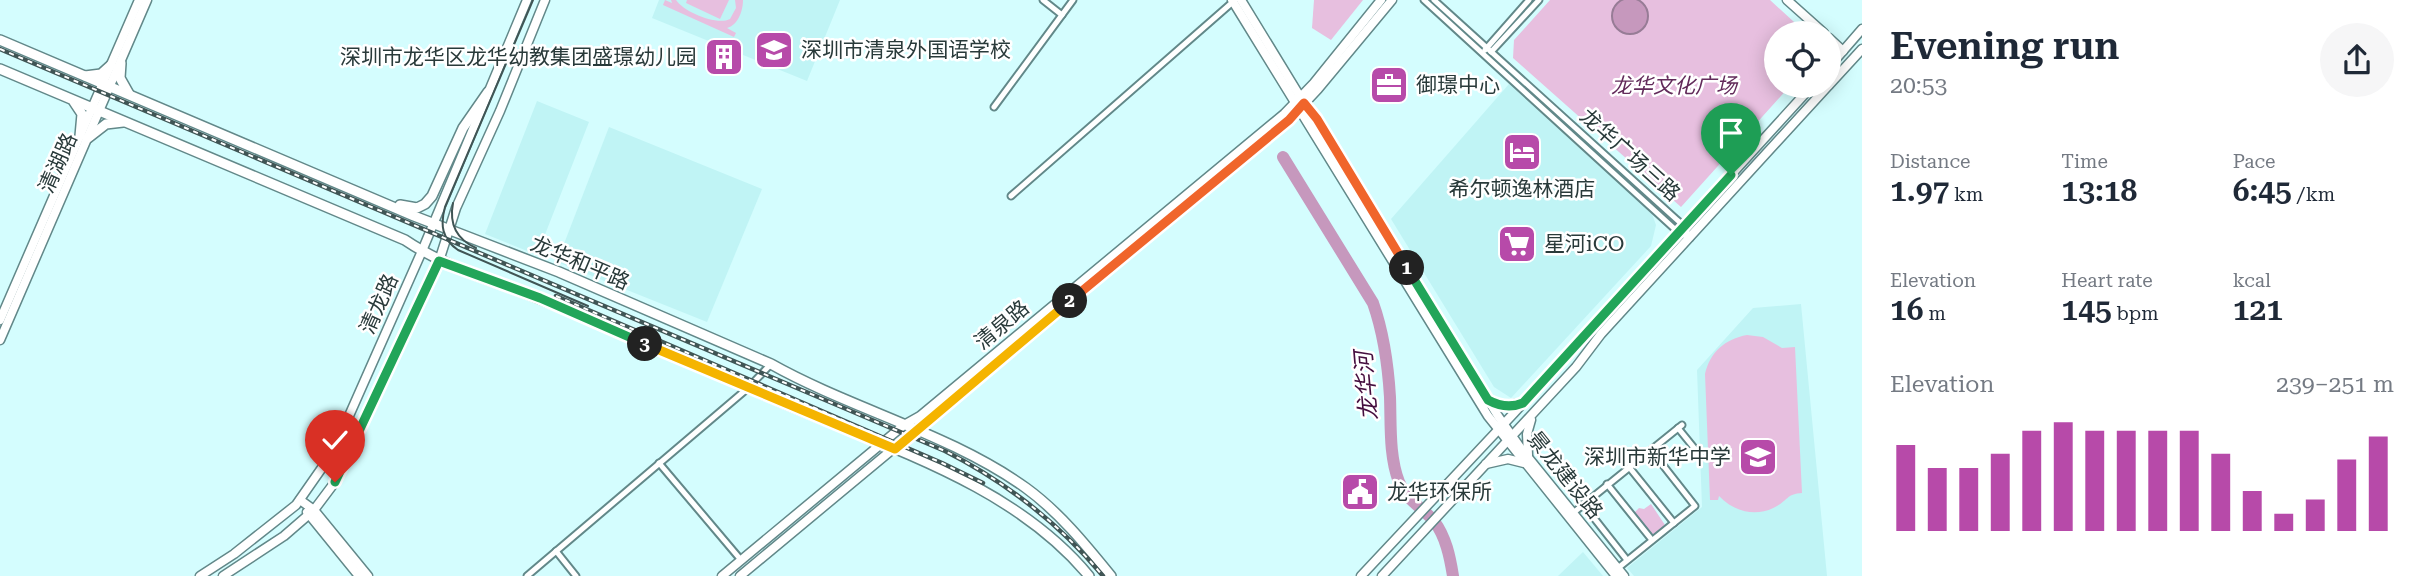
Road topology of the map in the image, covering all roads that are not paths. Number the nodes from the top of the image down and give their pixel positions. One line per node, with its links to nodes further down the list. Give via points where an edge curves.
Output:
1 (139, 0): 24 (main road, 清湖路)
2 (147, 0): 24 (main road, 清湖路)
3 (527, 0): 29 (main road, 清龙路)
4 (545, 0): 42 (main road, 清龙路)
5 (1043, 0): 15 (street)
6 (1073, 0): 15 (street)
7 (1235, 0): 34 (main road, 景龙建设路); 39 (street)
8 (1381, 0): 34 (main road, 清泉路)
9 (1392, 0): 34 (main road, 清泉路)
10 (1424, 0): 23 (street, 龙华广场三路)
11 (1434, 0): 20 (street, 龙华广场三路)
12 (1529, 0): 20 (street)
13 (1539, 0): 20 (street)
14 (1787, 0): 16 (main road)
15 (1062, 15): 35 (street)
16 (1811, 21)
17 (1862, 29): 21 (main road)
18 (0, 40): 27 (main road, 龙华和平路)
19 (1862, 49): 26 (main road)
20 (1489, 50): 23 (street); 43 (street, 龙华广场三路)
21 (1843, 51): 22 (main road)
22 (1841, 53)
23 (1484, 55): 43 (street, 龙华广场三路)
24 (116, 64): 27 (main road, via 101,74); 28 (main road, 清湖路); 30 (main road)
25 (0, 69): 31 (main road)
26 (1841, 71)
27 (82, 75): 28 (main road, 龙华和平路)
28 (107, 86): 30 (main road, 龙华和平路); 36 (main road, 清湖路)
29 (488, 92): 40 (main road, via 463,128 425,204 412,208); 41 (main road, 清龙路)
30 (130, 96): 40 (main road, 龙华和平路)
31 (69, 98): 36 (main road); 38 (main road, via 82,114)
32 (1801, 98): 43 (main road)
33 (1816, 98): 44 (main road)
34 (1300, 103): 51 (main road, 景龙建设路, via 1317,119); 54 (main road, 清泉路); 55 (main road, 景龙建设路); 56 (main road, 清泉路)
35 (994, 107)
36 (96, 109): 37 (main road); 38 (main road, 清湖路)
37 (128, 123): 38 (main road, via 106,124); 45 (main road)
38 (84, 137): 47 (main road, 清湖路); 48 (main road, 清湖路)
39 (1011, 196)
40 (373, 199): 41 (main road, 龙华和平路)
41 (433, 222): 42 (main road, 龙华和平路); 45 (main road, 清龙路)
42 (448, 228): 46 (main road, 清龙路); 49 (main road, 龙华和平路)
43 (1681, 229): 44 (street, 龙华广场三路); 52 (main road)
44 (1690, 238): 53 (main road)
45 (422, 251): 46 (main road); 67 (main road, 清龙路, via 333,452)
46 (439, 261): 50 (main road, via 540,298); 69 (main road, 清龙路, via 335,482)
47 (0, 320)
48 (0, 340)
49 (771, 364): 50 (street); 54 (main road, 龙华和平路)
50 (748, 388): 58 (main road); 63 (street)
51 (1488, 400): 52 (main road, via 1503,406); 55 (main road, 景龙建设路)
52 (1523, 403): 55 (main road)
53 (1534, 412): 57 (main road); 62 (main road)
54 (904, 425): 56 (main road, 龙华和平路); 58 (main road, 清泉路)
55 (1500, 427): 57 (main road, 景龙建设路); 87 (main road)
56 (916, 430): 59 (main road, 清泉路); 86 (main road, 龙华和平路, via 1024,487 1051,508)
57 (1509, 438): 62 (main road, 景龙建设路); 64 (main road)
58 (883, 444): 59 (main road); 74 (main road, 清泉路)
59 (895, 449): 84 (main road, 清泉路); 85 (main road, via 1012,507 1067,551)
60 (1651, 450): 61 (street, via 1680,426); 65 (street); 71 (street, via 1695,506)
61 (1695, 455)
62 (1526, 460): 64 (main road); 70 (main road, 景龙建设路); 76 (main road, 景龙建设路)
63 (659, 463): 73 (street); 74 (street)
64 (1483, 465): 88 (main road)
65 (1629, 467): 66 (street); 71 (street)
66 (1608, 484): 68 (street); 72 (street)
67 (300, 500): 69 (main road); 77 (main road, 清龙路)
68 (1583, 504): 70 (street); 75 (street)
69 (311, 513): 78 (main road, 清龙路); 79 (main road); 80 (main road)
70 (1573, 513): 76 (main road, 景龙建设路)
71 (1674, 523): 72 (street)
72 (1652, 540): 75 (street)
73 (556, 551): 81 (street); 82 (street)
74 (741, 560): 83 (main road, 清泉路)
75 (1627, 560): 76 (street)
76 (1617, 572): 89 (main road, 景龙建设路)
77 (200, 576)
78 (223, 576)
79 (359, 576)
80 (368, 576)
81 (527, 576)
82 (576, 576)
83 (722, 576)
84 (740, 576)
85 (1089, 576)
86 (1111, 576)
87 (1361, 576)
88 (1381, 576)
89 (1624, 576)

